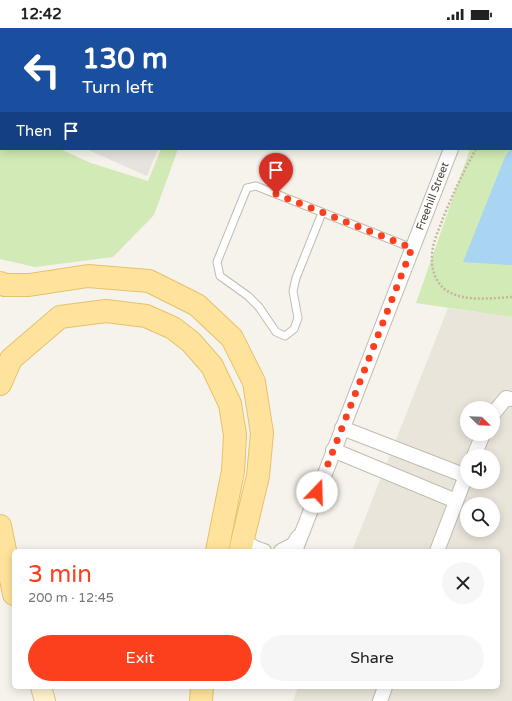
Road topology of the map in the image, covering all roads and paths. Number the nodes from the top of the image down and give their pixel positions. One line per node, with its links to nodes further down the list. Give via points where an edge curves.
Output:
1 (451, 150): 4 (street, Freehill Street)
2 (475, 150): 6 (path, via 458,181 437,234 432,267 436,279 448,292 462,297)
3 (322, 213): 3 (lane, via 256,186 247,188 217,262 220,276 248,296 276,332 285,336 294,329 298,318 293,291); 4 (lane)
4 (412, 248): 10 (street, Freehill Street)
5 (0, 283): 17 (main road, via 29,285 88,276 149,281 197,305 232,338 254,382 262,434 258,476)
6 (512, 297)
7 (0, 384): 18 (main road, via 11,359 60,317 106,311 146,316 173,328 191,342 212,366 230,404 235,434 233,471)
8 (509, 399): 9 (street)
9 (500, 407)
10 (342, 428): 11 (street, Freehill Street); 12 (street)
11 (333, 450): 14 (street); 16 (street, Freehill Street)
12 (460, 472)
13 (460, 489): 14 (street)
14 (456, 501): 22 (street)
15 (0, 526): 24 (main road)
16 (301, 533): 20 (street, via 293,545); 21 (street, Freehill Street)
17 (242, 542): 19 (street)
18 (217, 549)
19 (258, 549)
20 (285, 549)
21 (296, 549)
22 (438, 549)
23 (0, 557): 25 (main road)
24 (12, 584)
25 (12, 589)
26 (42, 689): 29 (main road)
27 (202, 689): 30 (main road)
28 (385, 689): 31 (street)
29 (45, 701)
30 (201, 701)
31 (380, 701)

